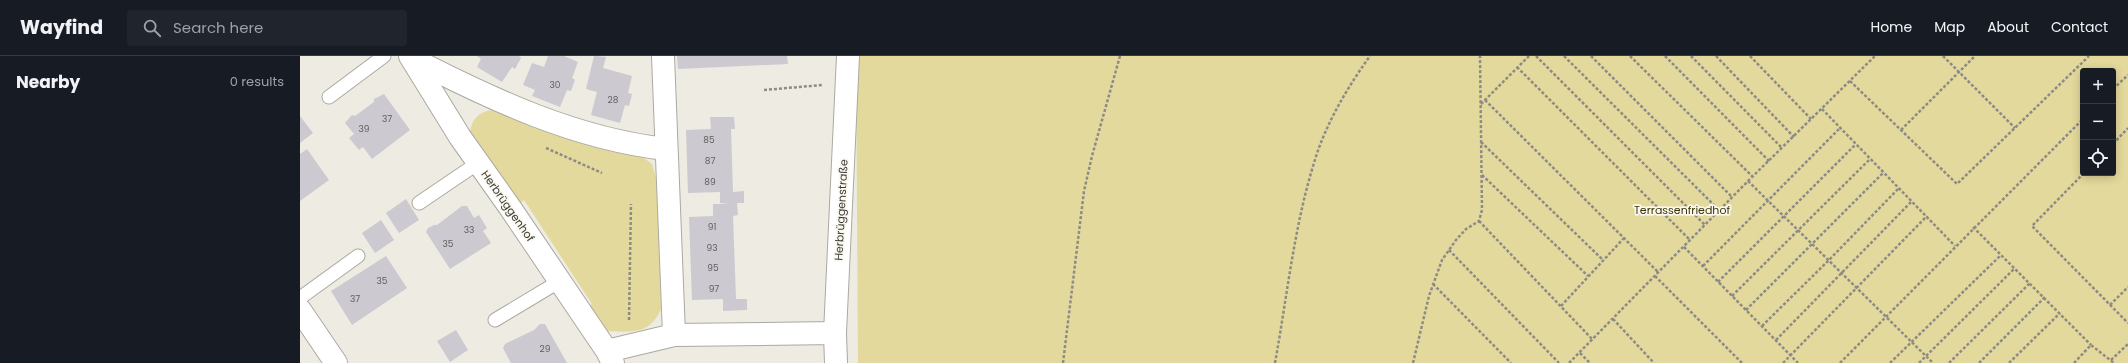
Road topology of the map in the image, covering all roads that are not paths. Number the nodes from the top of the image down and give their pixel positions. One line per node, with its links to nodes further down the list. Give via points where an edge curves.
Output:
1 (384, 56): 5 (lane)
2 (663, 56): 6 (street)
3 (848, 56): 14 (street, Herbrüggenstraße)
4 (411, 58): 6 (street, Herbrüggenhof, via 474,91 565,127 635,146); 7 (street, Herbrüggenhof)
5 (329, 97)
6 (666, 149): 15 (street)
7 (478, 163): 8 (lane); 10 (street, Herbrüggenhof)
8 (419, 203)
9 (358, 256): 11 (lane)
10 (560, 281): 13 (lane); 16 (street, Herbrüggenhof)
11 (300, 298)
12 (300, 310): 17 (street)
13 (495, 320)
14 (834, 333): 15 (street); 18 (street, Herbrüggenstraße)
15 (674, 335): 16 (street)
16 (616, 353)
17 (336, 363)
18 (836, 363)

